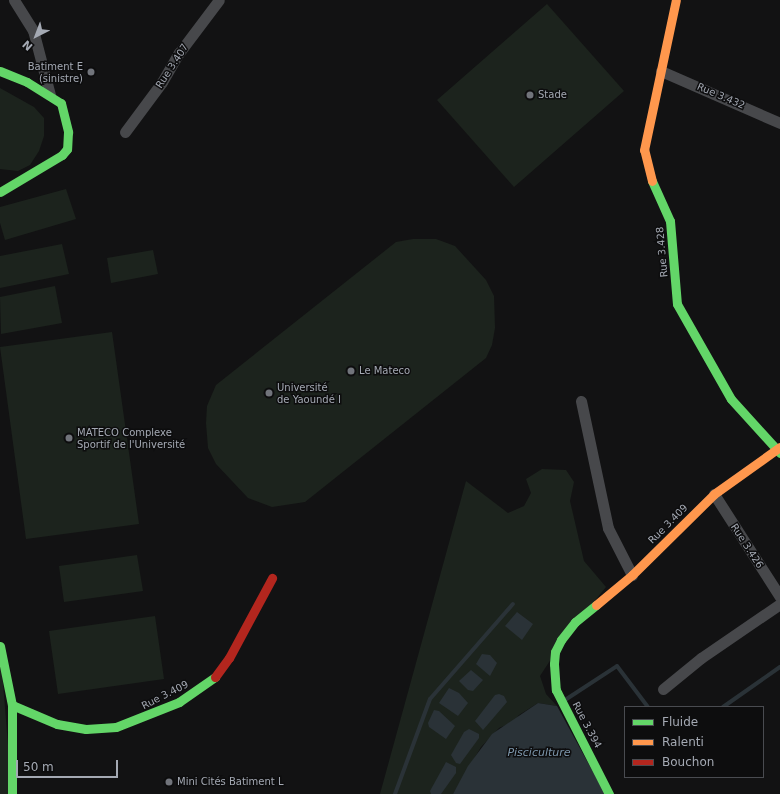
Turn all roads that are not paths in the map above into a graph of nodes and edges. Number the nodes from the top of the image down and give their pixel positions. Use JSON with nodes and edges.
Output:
{"nodes":[{"id":1,"x":14,"y":0,"type":"edge"},
{"id":2,"x":219,"y":0,"type":"edge"},
{"id":3,"x":676,"y":0,"type":"edge"},
{"id":4,"x":0,"y":71,"type":"edge"},
{"id":5,"x":661,"y":71,"type":"junction"},
{"id":6,"x":50,"y":95,"type":"junction"},
{"id":7,"x":780,"y":123,"type":"edge"},
{"id":8,"x":125,"y":132,"type":"dead end"},
{"id":9,"x":0,"y":192,"type":"edge"},
{"id":10,"x":580,"y":401,"type":"dead end"},
{"id":11,"x":779,"y":449,"type":"edge"},
{"id":12,"x":714,"y":494,"type":"junction"},
{"id":13,"x":632,"y":575,"type":"junction"},
{"id":14,"x":272,"y":578,"type":"dead end"},
{"id":15,"x":780,"y":597,"type":"edge"},
{"id":16,"x":780,"y":604,"type":"edge"},
{"id":17,"x":575,"y":622,"type":"joint"},
{"id":18,"x":0,"y":646,"type":"edge"},
{"id":19,"x":663,"y":689,"type":"dead end"},
{"id":20,"x":12,"y":705,"type":"junction"},
{"id":21,"x":12,"y":794,"type":"edge"},
{"id":22,"x":609,"y":794,"type":"edge"}],
"edges":[{"from":1,"to":6,"type":"street"},
{"from":2,"to":8,"type":"street","name":"Rue 3.407"},
{"from":3,"to":5,"type":"street","name":"Rue 3.428"},
{"from":4,"to":6,"type":"street"},
{"from":5,"to":7,"type":"street","name":"Rue 3.432"},
{"from":5,"to":11,"type":"street","name":"Rue 3.428"},
{"from":6,"to":9,"type":"street"},
{"from":10,"to":13,"type":"street"},
{"from":11,"to":12,"type":"street","name":"Rue 3.409"},
{"from":12,"to":13,"type":"street","name":"Rue 3.409"},
{"from":12,"to":15,"type":"street","name":"Rue 3.426"},
{"from":13,"to":17,"type":"street","name":"Rue 3.409"},
{"from":14,"to":20,"type":"street","name":"Rue 3.409"},
{"from":16,"to":19,"type":"street"},
{"from":17,"to":22,"type":"street","name":"Rue 3.394"},
{"from":18,"to":20,"type":"street"},
{"from":20,"to":21,"type":"street"}]}
